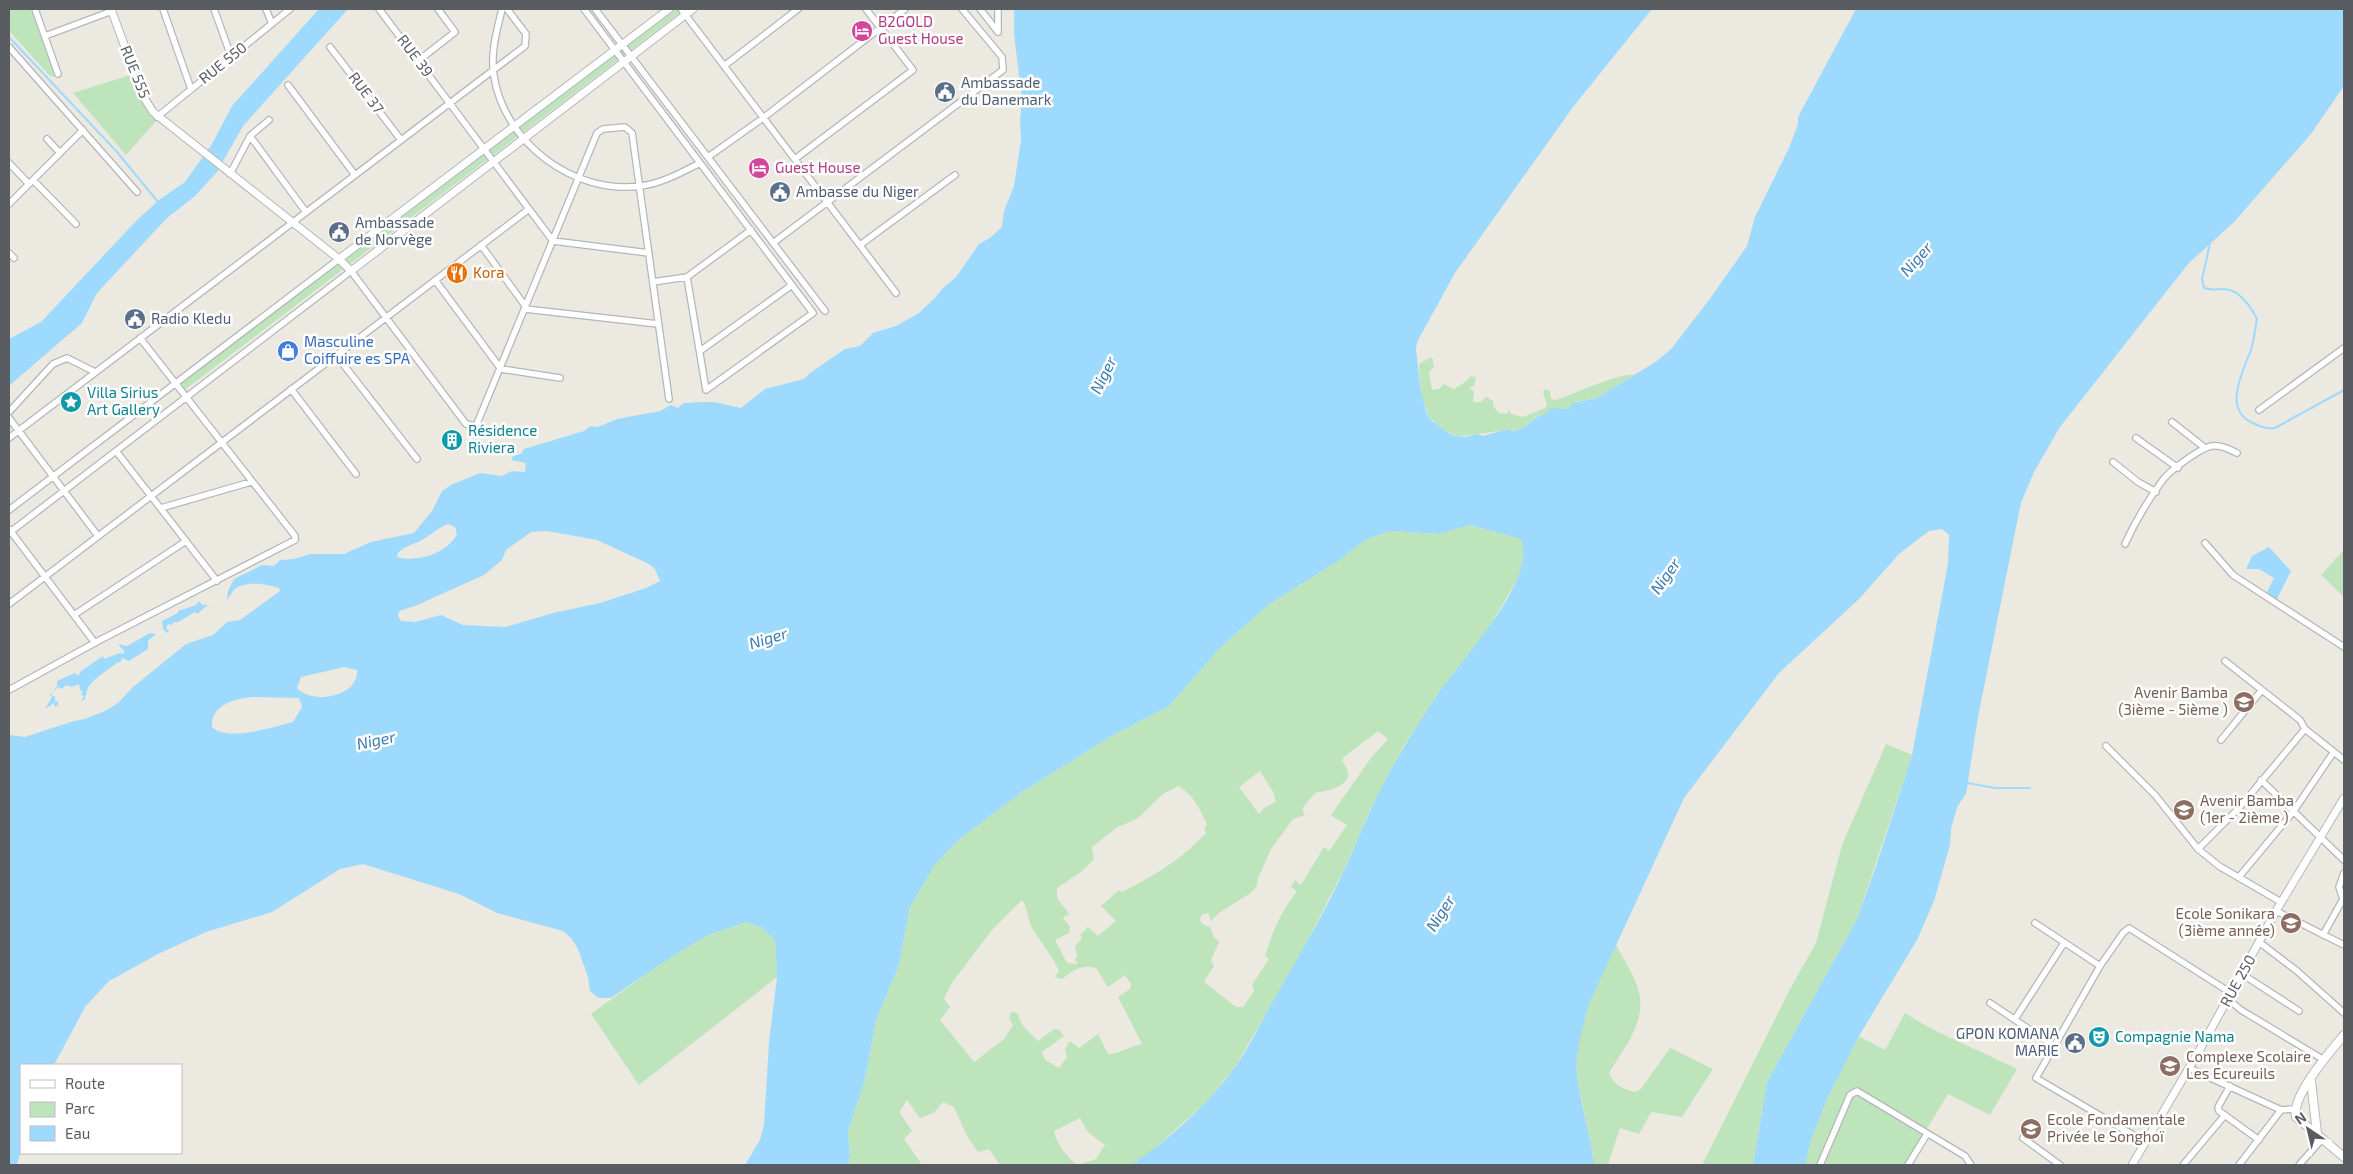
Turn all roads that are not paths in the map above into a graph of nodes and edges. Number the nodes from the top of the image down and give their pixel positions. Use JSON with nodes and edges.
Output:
{"nodes":[{"id":1,"x":35,"y":9,"type":"edge"},
{"id":2,"x":163,"y":9,"type":"edge"},
{"id":3,"x":214,"y":9,"type":"edge"},
{"id":4,"x":266,"y":9,"type":"edge"},
{"id":5,"x":290,"y":9,"type":"edge"},
{"id":6,"x":380,"y":9,"type":"edge"},
{"id":7,"x":438,"y":9,"type":"edge"},
{"id":8,"x":502,"y":9,"type":"edge"},
{"id":9,"x":507,"y":9,"type":"edge"},
{"id":10,"x":584,"y":9,"type":"edge"},
{"id":11,"x":595,"y":9,"type":"edge"},
{"id":12,"x":669,"y":9,"type":"edge"},
{"id":13,"x":693,"y":9,"type":"edge"},
{"id":14,"x":798,"y":9,"type":"edge"},
{"id":15,"x":866,"y":9,"type":"edge"},
{"id":16,"x":905,"y":9,"type":"edge"},
{"id":17,"x":962,"y":9,"type":"edge"},
{"id":18,"x":980,"y":9,"type":"edge"},
{"id":19,"x":998,"y":9,"type":"edge"},
{"id":20,"x":111,"y":10,"type":"edge"},
{"id":21,"x":683,"y":12,"type":"edge"},
{"id":22,"x":272,"y":24,"type":"junction"},
{"id":23,"x":880,"y":27,"type":"junction"},
{"id":24,"x":45,"y":36,"type":"junction"},
{"id":25,"x":622,"y":44,"type":"junction"},
{"id":26,"x":9,"y":47,"type":"edge"},
{"id":27,"x":330,"y":47,"type":"dead end"},
{"id":28,"x":615,"y":50,"type":"junction"},
{"id":29,"x":231,"y":56,"type":"junction"},
{"id":30,"x":631,"y":56,"type":"junction"},
{"id":31,"x":418,"y":61,"type":"junction"},
{"id":32,"x":624,"y":62,"type":"junction"},
{"id":33,"x":724,"y":66,"type":"junction"},
{"id":34,"x":494,"y":70,"type":"junction"},
{"id":35,"x":58,"y":74,"type":"dead end"},
{"id":36,"x":288,"y":85,"type":"dead end"},
{"id":37,"x":191,"y":89,"type":"junction"},
{"id":38,"x":450,"y":103,"type":"junction"},
{"id":39,"x":157,"y":117,"type":"junction"},
{"id":40,"x":764,"y":118,"type":"junction"},
{"id":41,"x":269,"y":120,"type":"dead end"},
{"id":42,"x":514,"y":126,"type":"junction"},
{"id":43,"x":83,"y":130,"type":"junction"},
{"id":44,"x":250,"y":136,"type":"junction"},
{"id":45,"x":46,"y":139,"type":"dead end"},
{"id":46,"x":523,"y":139,"type":"junction"},
{"id":47,"x":401,"y":140,"type":"junction"},
{"id":48,"x":484,"y":149,"type":"junction"},
{"id":49,"x":60,"y":153,"type":"junction"},
{"id":50,"x":708,"y":157,"type":"junction"},
{"id":51,"x":795,"y":159,"type":"junction"},
{"id":52,"x":493,"y":162,"type":"junction"},
{"id":53,"x":9,"y":163,"type":"edge"},
{"id":54,"x":700,"y":163,"type":"junction"},
{"id":55,"x":230,"y":174,"type":"junction"},
{"id":56,"x":954,"y":174,"type":"dead end"},
{"id":57,"x":355,"y":175,"type":"junction"},
{"id":58,"x":579,"y":177,"type":"junction"},
{"id":59,"x":31,"y":182,"type":"junction"},
{"id":60,"x":640,"y":186,"type":"junction"},
{"id":61,"x":137,"y":192,"type":"dead end"},
{"id":62,"x":828,"y":203,"type":"junction"},
{"id":63,"x":9,"y":204,"type":"edge"},
{"id":64,"x":529,"y":209,"type":"junction"},
{"id":65,"x":306,"y":212,"type":"junction"},
{"id":66,"x":292,"y":222,"type":"junction"},
{"id":67,"x":76,"y":224,"type":"dead end"},
{"id":68,"x":751,"y":230,"type":"junction"},
{"id":69,"x":553,"y":241,"type":"junction"},
{"id":70,"x":773,"y":243,"type":"junction"},
{"id":71,"x":481,"y":245,"type":"junction"},
{"id":72,"x":860,"y":245,"type":"junction"},
{"id":73,"x":9,"y":253,"type":"edge"},
{"id":74,"x":649,"y":253,"type":"junction"},
{"id":75,"x":14,"y":258,"type":"dead end"},
{"id":76,"x":339,"y":259,"type":"junction"},
{"id":77,"x":351,"y":271,"type":"junction"},
{"id":78,"x":687,"y":278,"type":"junction"},
{"id":79,"x":435,"y":280,"type":"junction"},
{"id":80,"x":653,"y":282,"type":"junction"},
{"id":81,"x":792,"y":285,"type":"junction"},
{"id":82,"x":896,"y":293,"type":"dead end"},
{"id":83,"x":525,"y":308,"type":"junction"},
{"id":84,"x":825,"y":311,"type":"dead end"},
{"id":85,"x":386,"y":317,"type":"junction"},
{"id":86,"x":658,"y":324,"type":"junction"},
{"id":87,"x":140,"y":338,"type":"junction"},
{"id":88,"x":2344,"y":348,"type":"edge"},
{"id":89,"x":700,"y":351,"type":"junction"},
{"id":90,"x":336,"y":355,"type":"junction"},
{"id":91,"x":501,"y":369,"type":"junction"},
{"id":92,"x":95,"y":372,"type":"junction"},
{"id":93,"x":560,"y":378,"type":"dead end"},
{"id":94,"x":175,"y":383,"type":"junction"},
{"id":95,"x":291,"y":389,"type":"junction"},
{"id":96,"x":186,"y":397,"type":"junction"},
{"id":97,"x":669,"y":399,"type":"dead end"},
{"id":98,"x":2259,"y":410,"type":"dead end"},
{"id":99,"x":9,"y":412,"type":"edge"},
{"id":100,"x":9,"y":418,"type":"edge"},
{"id":101,"x":2172,"y":422,"type":"dead end"},
{"id":102,"x":18,"y":430,"type":"junction"},
{"id":103,"x":9,"y":438,"type":"edge"},
{"id":104,"x":2136,"y":438,"type":"dead end"},
{"id":105,"x":220,"y":442,"type":"junction"},
{"id":106,"x":2205,"y":448,"type":"junction"},
{"id":107,"x":116,"y":451,"type":"junction"},
{"id":108,"x":2237,"y":453,"type":"dead end"},
{"id":109,"x":417,"y":459,"type":"dead end"},
{"id":110,"x":2112,"y":462,"type":"dead end"},
{"id":111,"x":2178,"y":468,"type":"junction"},
{"id":112,"x":356,"y":474,"type":"dead end"},
{"id":113,"x":53,"y":476,"type":"junction"},
{"id":114,"x":251,"y":482,"type":"junction"},
{"id":115,"x":64,"y":491,"type":"junction"},
{"id":116,"x":2156,"y":492,"type":"junction"},
{"id":117,"x":151,"y":496,"type":"junction"},
{"id":118,"x":161,"y":508,"type":"junction"},
{"id":119,"x":9,"y":510,"type":"edge"},
{"id":120,"x":9,"y":531,"type":"edge"},
{"id":121,"x":98,"y":536,"type":"junction"},
{"id":122,"x":186,"y":541,"type":"junction"},
{"id":123,"x":2205,"y":543,"type":"dead end"},
{"id":124,"x":2125,"y":544,"type":"dead end"},
{"id":125,"x":45,"y":576,"type":"junction"},
{"id":126,"x":217,"y":581,"type":"junction"},
{"id":127,"x":9,"y":604,"type":"edge"},
{"id":128,"x":74,"y":615,"type":"junction"},
{"id":129,"x":95,"y":643,"type":"junction"},
{"id":130,"x":2344,"y":648,"type":"edge"},
{"id":131,"x":2225,"y":660,"type":"dead end"},
{"id":132,"x":9,"y":690,"type":"edge"},
{"id":133,"x":2261,"y":691,"type":"junction"},
{"id":134,"x":2305,"y":728,"type":"junction"},
{"id":135,"x":2221,"y":740,"type":"dead end"},
{"id":136,"x":2106,"y":746,"type":"dead end"},
{"id":137,"x":2334,"y":753,"type":"junction"},
{"id":138,"x":2344,"y":760,"type":"edge"},
{"id":139,"x":2262,"y":780,"type":"junction"},
{"id":140,"x":2344,"y":798,"type":"edge"},
{"id":141,"x":2293,"y":812,"type":"junction"},
{"id":142,"x":2320,"y":838,"type":"junction"},
{"id":143,"x":2198,"y":850,"type":"junction"},
{"id":144,"x":2344,"y":860,"type":"edge"},
{"id":145,"x":2344,"y":873,"type":"edge"},
{"id":146,"x":2240,"y":877,"type":"junction"},
{"id":147,"x":2281,"y":902,"type":"junction"},
{"id":148,"x":2276,"y":911,"type":"junction"},
{"id":149,"x":2035,"y":923,"type":"dead end"},
{"id":150,"x":2323,"y":935,"type":"junction"},
{"id":151,"x":2064,"y":942,"type":"junction"},
{"id":152,"x":2259,"y":942,"type":"junction"},
{"id":153,"x":2344,"y":945,"type":"edge"},
{"id":154,"x":2100,"y":966,"type":"junction"},
{"id":155,"x":2242,"y":974,"type":"junction"},
{"id":156,"x":2229,"y":996,"type":"junction"},
{"id":157,"x":1990,"y":1003,"type":"dead end"},
{"id":158,"x":2298,"y":1011,"type":"dead end"},
{"id":159,"x":2344,"y":1013,"type":"edge"},
{"id":160,"x":2015,"y":1019,"type":"junction"},
{"id":161,"x":2344,"y":1035,"type":"edge"},
{"id":162,"x":2054,"y":1046,"type":"junction"},
{"id":163,"x":2324,"y":1060,"type":"junction"},
{"id":164,"x":2189,"y":1068,"type":"junction"},
{"id":165,"x":2312,"y":1076,"type":"junction"},
{"id":166,"x":2230,"y":1086,"type":"junction"},
{"id":167,"x":2294,"y":1109,"type":"junction"},
{"id":168,"x":2281,"y":1110,"type":"junction"},
{"id":169,"x":2225,"y":1116,"type":"junction"},
{"id":170,"x":1927,"y":1134,"type":"junction"},
{"id":171,"x":2320,"y":1136,"type":"junction"},
{"id":172,"x":2023,"y":1138,"type":"dead end"},
{"id":173,"x":2259,"y":1140,"type":"junction"},
{"id":174,"x":2145,"y":1142,"type":"junction"},
{"id":175,"x":2344,"y":1157,"type":"edge"},
{"id":176,"x":1970,"y":1163,"type":"edge"},
{"id":177,"x":1820,"y":1165,"type":"edge"},
{"id":178,"x":1908,"y":1165,"type":"edge"},
{"id":179,"x":1976,"y":1165,"type":"edge"},
{"id":180,"x":2060,"y":1165,"type":"edge"},
{"id":181,"x":2132,"y":1165,"type":"edge"},
{"id":182,"x":2183,"y":1165,"type":"edge"},
{"id":183,"x":2239,"y":1165,"type":"edge"},
{"id":184,"x":2299,"y":1165,"type":"edge"}],
"edges":[{"from":1,"to":24,"type":"street"},
{"from":2,"to":37,"type":"street"},
{"from":3,"to":29,"type":"street"},
{"from":4,"to":22,"type":"street"},
{"from":5,"to":22,"type":"street","name":"RUE 550"},
{"from":6,"to":31,"type":"street","name":"RUE 39"},
{"from":7,"to":31,"type":"street"},
{"from":8,"to":34,"type":"street"},
{"from":9,"to":34,"type":"street"},
{"from":10,"to":28,"type":"street"},
{"from":11,"to":25,"type":"street"},
{"from":12,"to":25,"type":"street"},
{"from":13,"to":21,"type":"street"},
{"from":14,"to":33,"type":"street"},
{"from":15,"to":23,"type":"street"},
{"from":16,"to":23,"type":"street"},
{"from":17,"to":62,"type":"street"},
{"from":18,"to":19,"type":"street"},
{"from":20,"to":24,"type":"street"},
{"from":20,"to":39,"type":"street","name":"RUE 555"},
{"from":21,"to":30,"type":"street"},
{"from":21,"to":33,"type":"street"},
{"from":22,"to":29,"type":"street","name":"RUE 550"},
{"from":23,"to":40,"type":"street"},
{"from":23,"to":51,"type":"street"},
{"from":24,"to":35,"type":"street"},
{"from":25,"to":28,"type":"street"},
{"from":25,"to":30,"type":"street"},
{"from":26,"to":43,"type":"street"},
{"from":27,"to":47,"type":"street","name":"RUE 37"},
{"from":28,"to":32,"type":"street"},
{"from":28,"to":42,"type":"street"},
{"from":29,"to":37,"type":"street","name":"RUE 550"},
{"from":30,"to":32,"type":"street"},
{"from":30,"to":50,"type":"street"},
{"from":31,"to":38,"type":"street","name":"RUE 39"},
{"from":32,"to":46,"type":"street"},
{"from":32,"to":54,"type":"street"},
{"from":33,"to":40,"type":"street"},
{"from":34,"to":38,"type":"street"},
{"from":34,"to":42,"type":"street"},
{"from":36,"to":57,"type":"street"},
{"from":37,"to":39,"type":"street","name":"RUE 550"},
{"from":38,"to":47,"type":"street"},
{"from":38,"to":48,"type":"street","name":"RUE 39"},
{"from":39,"to":55,"type":"street","name":"RUE 555"},
{"from":40,"to":50,"type":"street"},
{"from":40,"to":51,"type":"street"},
{"from":41,"to":44,"type":"street"},
{"from":42,"to":46,"type":"street"},
{"from":42,"to":48,"type":"street"},
{"from":43,"to":49,"type":"street"},
{"from":43,"to":61,"type":"street"},
{"from":44,"to":55,"type":"street"},
{"from":44,"to":65,"type":"street"},
{"from":45,"to":49,"type":"street"},
{"from":46,"to":52,"type":"street"},
{"from":46,"to":58,"type":"street"},
{"from":47,"to":57,"type":"street"},
{"from":48,"to":52,"type":"street","name":"RUE 39"},
{"from":48,"to":76,"type":"street"},
{"from":49,"to":59,"type":"street"},
{"from":50,"to":70,"type":"street"},
{"from":51,"to":62,"type":"street"},
{"from":52,"to":64,"type":"street","name":"RUE 39"},
{"from":52,"to":77,"type":"street"},
{"from":53,"to":59,"type":"street"},
{"from":54,"to":60,"type":"street"},
{"from":54,"to":68,"type":"street"},
{"from":55,"to":66,"type":"street","name":"RUE 555"},
{"from":56,"to":72,"type":"street"},
{"from":57,"to":65,"type":"street"},
{"from":58,"to":60,"type":"street"},
{"from":58,"to":60,"type":"street"},
{"from":58,"to":69,"type":"street"},
{"from":59,"to":63,"type":"street"},
{"from":59,"to":67,"type":"street"},
{"from":60,"to":74,"type":"street"},
{"from":62,"to":70,"type":"street"},
{"from":62,"to":72,"type":"street"},
{"from":64,"to":69,"type":"street","name":"RUE 39"},
{"from":64,"to":71,"type":"street"},
{"from":65,"to":66,"type":"street"},
{"from":66,"to":76,"type":"street","name":"RUE 555"},
{"from":66,"to":87,"type":"street"},
{"from":68,"to":78,"type":"street"},
{"from":68,"to":81,"type":"street"},
{"from":69,"to":74,"type":"street"},
{"from":69,"to":83,"type":"street"},
{"from":70,"to":84,"type":"street"},
{"from":71,"to":79,"type":"street"},
{"from":71,"to":83,"type":"street"},
{"from":72,"to":82,"type":"street"},
{"from":73,"to":75,"type":"street"},
{"from":74,"to":80,"type":"street"},
{"from":76,"to":77,"type":"street","name":"RUE 555"},
{"from":76,"to":94,"type":"street"},
{"from":77,"to":85,"type":"street"},
{"from":77,"to":96,"type":"street"},
{"from":78,"to":80,"type":"street"},
{"from":78,"to":89,"type":"street"},
{"from":79,"to":85,"type":"street"},
{"from":79,"to":91,"type":"street"},
{"from":80,"to":86,"type":"street"},
{"from":81,"to":89,"type":"street"},
{"from":81,"to":89,"type":"street"},
{"from":83,"to":86,"type":"street"},
{"from":83,"to":91,"type":"street"},
{"from":85,"to":90,"type":"street"},
{"from":85,"to":91,"type":"street"},
{"from":86,"to":97,"type":"street"},
{"from":87,"to":92,"type":"street"},
{"from":87,"to":94,"type":"street"},
{"from":88,"to":98,"type":"street"},
{"from":90,"to":95,"type":"street"},
{"from":90,"to":109,"type":"street"},
{"from":91,"to":93,"type":"street"},
{"from":92,"to":99,"type":"street"},
{"from":92,"to":102,"type":"street"},
{"from":94,"to":96,"type":"street"},
{"from":94,"to":113,"type":"street"},
{"from":95,"to":105,"type":"street"},
{"from":95,"to":112,"type":"street"},
{"from":96,"to":105,"type":"street"},
{"from":96,"to":107,"type":"street"},
{"from":100,"to":102,"type":"street"},
{"from":101,"to":106,"type":"street"},
{"from":102,"to":103,"type":"street"},
{"from":102,"to":113,"type":"street"},
{"from":104,"to":111,"type":"street"},
{"from":105,"to":114,"type":"street"},
{"from":105,"to":117,"type":"street"},
{"from":106,"to":108,"type":"street"},
{"from":106,"to":111,"type":"street"},
{"from":107,"to":115,"type":"street"},
{"from":107,"to":117,"type":"street"},
{"from":110,"to":116,"type":"street"},
{"from":111,"to":116,"type":"street"},
{"from":113,"to":115,"type":"street"},
{"from":113,"to":119,"type":"street"},
{"from":114,"to":118,"type":"street"},
{"from":114,"to":126,"type":"street"},
{"from":115,"to":120,"type":"street"},
{"from":115,"to":121,"type":"street"},
{"from":116,"to":124,"type":"street"},
{"from":117,"to":118,"type":"street"},
{"from":117,"to":121,"type":"street"},
{"from":118,"to":122,"type":"street"},
{"from":120,"to":125,"type":"street"},
{"from":121,"to":125,"type":"street"},
{"from":122,"to":126,"type":"street"},
{"from":122,"to":128,"type":"street"},
{"from":123,"to":130,"type":"street"},
{"from":125,"to":127,"type":"street"},
{"from":125,"to":128,"type":"street"},
{"from":126,"to":129,"type":"street"},
{"from":128,"to":129,"type":"street"},
{"from":129,"to":132,"type":"street"},
{"from":131,"to":133,"type":"street"},
{"from":133,"to":134,"type":"street"},
{"from":133,"to":135,"type":"street"},
{"from":134,"to":137,"type":"street"},
{"from":134,"to":139,"type":"street"},
{"from":136,"to":143,"type":"street"},
{"from":137,"to":138,"type":"street"},
{"from":137,"to":141,"type":"street"},
{"from":139,"to":141,"type":"street"},
{"from":139,"to":143,"type":"street"},
{"from":140,"to":142,"type":"street","name":"RUE 250"},
{"from":141,"to":142,"type":"street"},
{"from":141,"to":146,"type":"street"},
{"from":142,"to":144,"type":"street"},
{"from":142,"to":147,"type":"street","name":"RUE 250"},
{"from":143,"to":146,"type":"street"},
{"from":145,"to":150,"type":"street"},
{"from":146,"to":147,"type":"street"},
{"from":147,"to":148,"type":"street","name":"RUE 250"},
{"from":148,"to":150,"type":"street"},
{"from":148,"to":152,"type":"street","name":"RUE 250"},
{"from":149,"to":151,"type":"street"},
{"from":150,"to":153,"type":"street"},
{"from":151,"to":154,"type":"street"},
{"from":151,"to":160,"type":"street"},
{"from":152,"to":155,"type":"street","name":"RUE 250"},
{"from":152,"to":159,"type":"street"},
{"from":154,"to":156,"type":"street"},
{"from":154,"to":162,"type":"street"},
{"from":155,"to":156,"type":"street","name":"RUE 250"},
{"from":155,"to":158,"type":"street"},
{"from":156,"to":163,"type":"street"},
{"from":156,"to":164,"type":"street","name":"RUE 250"},
{"from":157,"to":160,"type":"street"},
{"from":160,"to":162,"type":"street"},
{"from":161,"to":163,"type":"main road"},
{"from":162,"to":174,"type":"street"},
{"from":163,"to":165,"type":"main road"},
{"from":164,"to":166,"type":"street"},
{"from":164,"to":174,"type":"street","name":"RUE 250"},
{"from":165,"to":167,"type":"main road"},
{"from":165,"to":171,"type":"main road"},
{"from":166,"to":168,"type":"street"},
{"from":166,"to":169,"type":"street"},
{"from":167,"to":168,"type":"street"},
{"from":167,"to":171,"type":"main road"},
{"from":168,"to":173,"type":"street"},
{"from":169,"to":173,"type":"street"},
{"from":169,"to":182,"type":"street"},
{"from":170,"to":176,"type":"street"},
{"from":170,"to":177,"type":"street"},
{"from":170,"to":178,"type":"street"},
{"from":171,"to":175,"type":"main road"},
{"from":171,"to":184,"type":"street"},
{"from":172,"to":180,"type":"street"},
{"from":173,"to":183,"type":"street"},
{"from":174,"to":181,"type":"street","name":"RUE 250"},
{"from":176,"to":179,"type":"street"}]}
